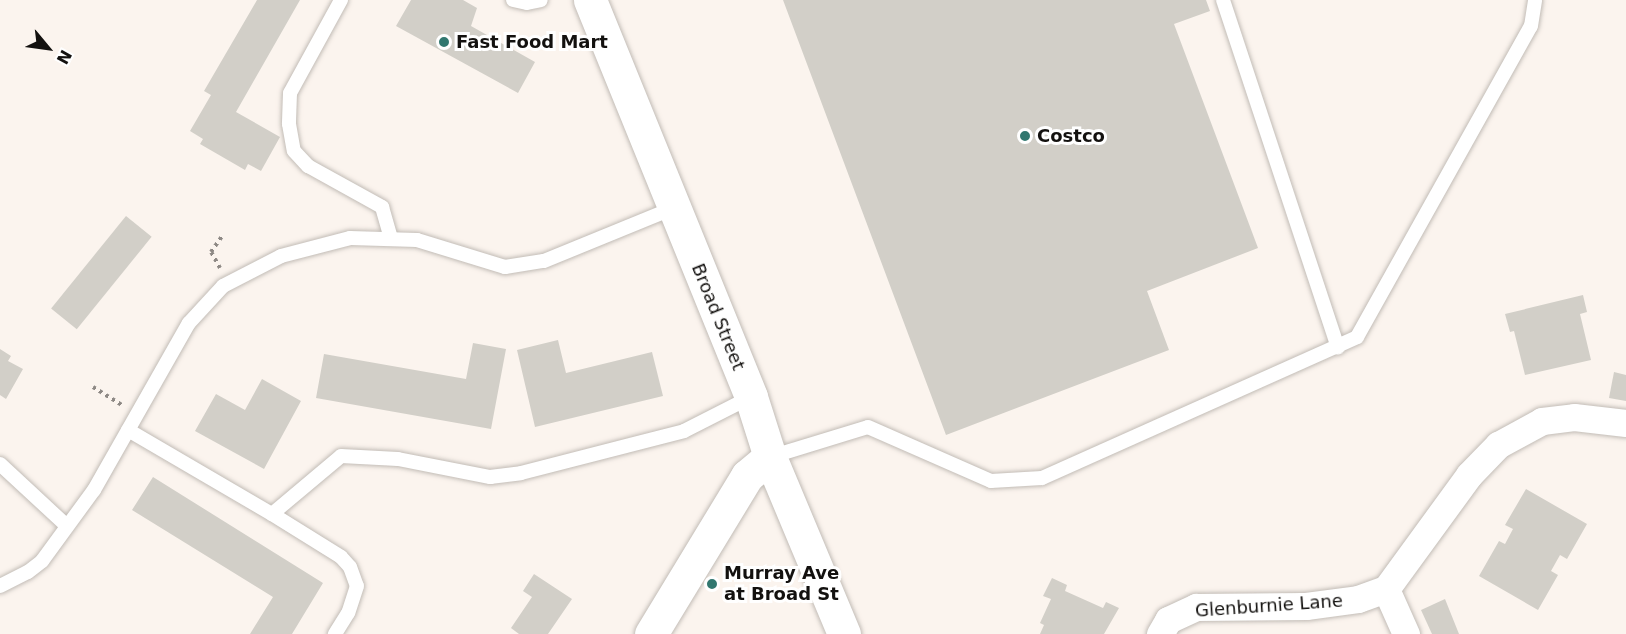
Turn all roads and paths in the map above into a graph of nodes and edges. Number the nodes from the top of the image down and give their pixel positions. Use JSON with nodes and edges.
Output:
{"nodes":[{"id":1,"x":341,"y":0,"type":"edge"},
{"id":2,"x":513,"y":0,"type":"edge"},
{"id":3,"x":539,"y":0,"type":"edge"},
{"id":4,"x":590,"y":0,"type":"edge"},
{"id":5,"x":1223,"y":0,"type":"edge"},
{"id":6,"x":1535,"y":0,"type":"edge"},
{"id":7,"x":674,"y":208,"type":"junction"},
{"id":8,"x":222,"y":236,"type":"dead end"},
{"id":9,"x":391,"y":239,"type":"junction"},
{"id":10,"x":222,"y":272,"type":"dead end"},
{"id":11,"x":1338,"y":347,"type":"junction"},
{"id":12,"x":93,"y":387,"type":"dead end"},
{"id":13,"x":751,"y":397,"type":"junction"},
{"id":14,"x":125,"y":407,"type":"dead end"},
{"id":15,"x":1626,"y":423,"type":"edge"},
{"id":16,"x":128,"y":430,"type":"junction"},
{"id":17,"x":770,"y":457,"type":"junction"},
{"id":18,"x":0,"y":464,"type":"edge"},
{"id":19,"x":272,"y":514,"type":"junction"},
{"id":20,"x":67,"y":526,"type":"junction"},
{"id":21,"x":0,"y":586,"type":"edge"},
{"id":22,"x":1386,"y":589,"type":"junction"},
{"id":23,"x":335,"y":634,"type":"edge"},
{"id":24,"x":651,"y":634,"type":"edge"},
{"id":25,"x":844,"y":634,"type":"edge"},
{"id":26,"x":1160,"y":634,"type":"edge"},
{"id":27,"x":1406,"y":634,"type":"edge"}],
"edges":[{"from":1,"to":9,"type":"lane"},
{"from":2,"to":3,"type":"lane"},
{"from":4,"to":7,"type":"main road","name":"Broad Street"},
{"from":5,"to":11,"type":"lane"},
{"from":6,"to":11,"type":"lane"},
{"from":7,"to":9,"type":"lane"},
{"from":7,"to":13,"type":"main road","name":"Broad Street"},
{"from":8,"to":10,"type":"path"},
{"from":9,"to":16,"type":"lane"},
{"from":11,"to":17,"type":"lane"},
{"from":12,"to":14,"type":"path"},
{"from":13,"to":17,"type":"main road","name":"Broad Street"},
{"from":13,"to":19,"type":"lane"},
{"from":15,"to":22,"type":"street"},
{"from":16,"to":19,"type":"lane"},
{"from":16,"to":20,"type":"lane"},
{"from":17,"to":24,"type":"main road"},
{"from":17,"to":25,"type":"main road","name":"Broad Street"},
{"from":18,"to":20,"type":"lane"},
{"from":19,"to":23,"type":"lane"},
{"from":20,"to":21,"type":"lane"},
{"from":22,"to":26,"type":"street","name":"Glenburnie Lane"},
{"from":22,"to":27,"type":"street"}]}
